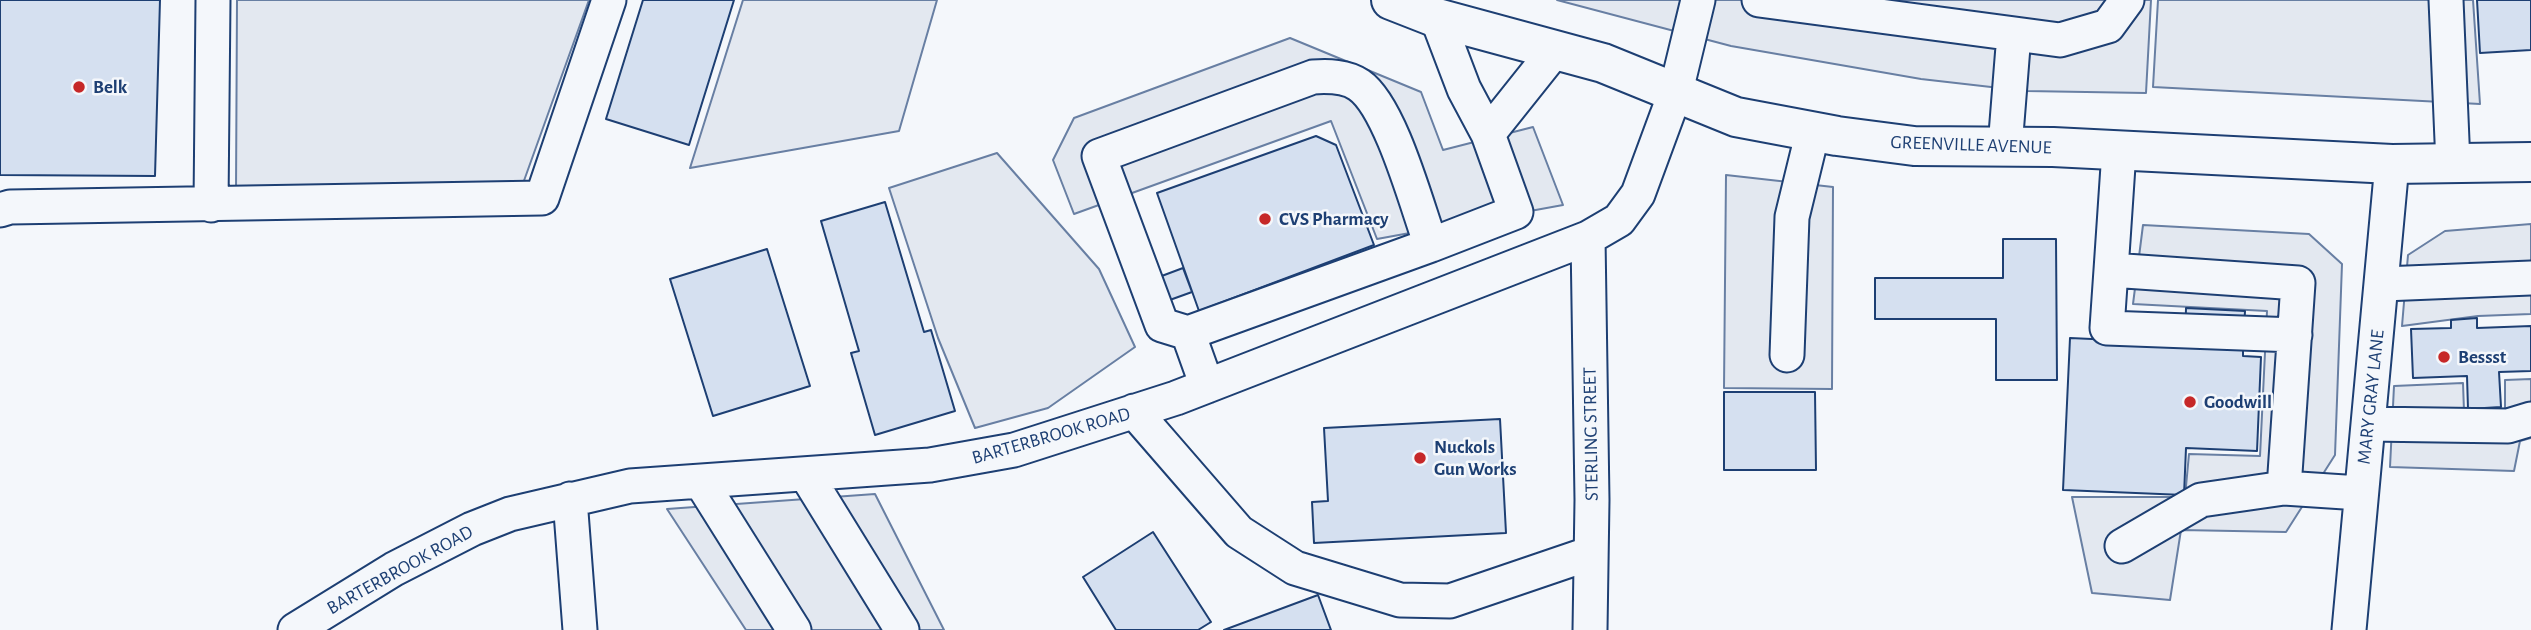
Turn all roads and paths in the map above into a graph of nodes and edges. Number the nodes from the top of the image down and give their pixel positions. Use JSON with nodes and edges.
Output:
{"nodes":[{"id":1,"x":213,"y":0,"type":"edge"},
{"id":2,"x":609,"y":0,"type":"edge"},
{"id":3,"x":1391,"y":0,"type":"edge"},
{"id":4,"x":1698,"y":0,"type":"edge"},
{"id":5,"x":1759,"y":0,"type":"edge"},
{"id":6,"x":2127,"y":0,"type":"edge"},
{"id":7,"x":2446,"y":0,"type":"edge"},
{"id":8,"x":1437,"y":18,"type":"junction"},
{"id":9,"x":2014,"y":34,"type":"junction"},
{"id":10,"x":1555,"y":50,"type":"junction"},
{"id":11,"x":1676,"y":91,"type":"junction"},
{"id":12,"x":1813,"y":131,"type":"junction"},
{"id":13,"x":1488,"y":134,"type":"junction"},
{"id":14,"x":2005,"y":146,"type":"junction"},
{"id":15,"x":2119,"y":151,"type":"junction"},
{"id":16,"x":2531,"y":162,"type":"edge"},
{"id":17,"x":2392,"y":164,"type":"junction"},
{"id":18,"x":2453,"y":164,"type":"junction"},
{"id":19,"x":211,"y":205,"type":"junction"},
{"id":20,"x":0,"y":210,"type":"edge"},
{"id":21,"x":1588,"y":238,"type":"junction"},
{"id":22,"x":1431,"y":245,"type":"junction"},
{"id":23,"x":2111,"y":271,"type":"junction"},
{"id":24,"x":2531,"y":278,"type":"edge"},
{"id":25,"x":2383,"y":284,"type":"junction"},
{"id":26,"x":1188,"y":333,"type":"junction"},
{"id":27,"x":2295,"y":335,"type":"junction"},
{"id":28,"x":1787,"y":355,"type":"dead end"},
{"id":29,"x":1207,"y":386,"type":"junction"},
{"id":30,"x":1134,"y":411,"type":"junction"},
{"id":31,"x":2531,"y":419,"type":"edge"},
{"id":32,"x":2368,"y":424,"type":"junction"},
{"id":33,"x":807,"y":476,"type":"junction"},
{"id":34,"x":701,"y":482,"type":"junction"},
{"id":35,"x":2284,"y":488,"type":"junction"},
{"id":36,"x":2360,"y":493,"type":"junction"},
{"id":37,"x":570,"y":499,"type":"junction"},
{"id":38,"x":2122,"y":546,"type":"dead end"},
{"id":39,"x":1591,"y":553,"type":"junction"},
{"id":40,"x":295,"y":630,"type":"edge"},
{"id":41,"x":580,"y":630,"type":"edge"},
{"id":42,"x":794,"y":630,"type":"edge"},
{"id":43,"x":902,"y":630,"type":"edge"},
{"id":44,"x":1590,"y":630,"type":"edge"},
{"id":45,"x":2348,"y":630,"type":"edge"}],
"edges":[{"from":1,"to":19,"type":"street"},
{"from":2,"to":19,"type":"street"},
{"from":3,"to":8,"type":"main road","name":"GREENVILLE AVENUE"},
{"from":4,"to":11,"type":"street","name":"BARTERBROOK ROAD"},
{"from":5,"to":9,"type":"street"},
{"from":6,"to":9,"type":"street"},
{"from":7,"to":18,"type":"street"},
{"from":8,"to":10,"type":"main road","name":"GREENVILLE AVENUE"},
{"from":8,"to":13,"type":"street"},
{"from":9,"to":14,"type":"street"},
{"from":10,"to":11,"type":"main road","name":"GREENVILLE AVENUE"},
{"from":10,"to":13,"type":"street"},
{"from":11,"to":12,"type":"main road","name":"GREENVILLE AVENUE"},
{"from":11,"to":21,"type":"street","name":"BARTERBROOK ROAD"},
{"from":12,"to":14,"type":"main road","name":"GREENVILLE AVENUE"},
{"from":12,"to":28,"type":"street"},
{"from":13,"to":22,"type":"street"},
{"from":14,"to":15,"type":"main road","name":"GREENVILLE AVENUE"},
{"from":15,"to":17,"type":"main road","name":"GREENVILLE AVENUE"},
{"from":15,"to":23,"type":"street"},
{"from":16,"to":18,"type":"main road","name":"GREENVILLE AVENUE"},
{"from":17,"to":18,"type":"main road","name":"GREENVILLE AVENUE"},
{"from":17,"to":25,"type":"street","name":"MARY GRAY LANE"},
{"from":19,"to":20,"type":"street"},
{"from":21,"to":29,"type":"street","name":"BARTERBROOK ROAD"},
{"from":21,"to":39,"type":"street","name":"STERLING STREET"},
{"from":22,"to":26,"type":"street"},
{"from":22,"to":26,"type":"street"},
{"from":23,"to":27,"type":"street"},
{"from":23,"to":27,"type":"street"},
{"from":24,"to":25,"type":"street"},
{"from":25,"to":32,"type":"street","name":"MARY GRAY LANE"},
{"from":26,"to":29,"type":"street"},
{"from":27,"to":35,"type":"street"},
{"from":29,"to":30,"type":"street","name":"BARTERBROOK ROAD"},
{"from":30,"to":33,"type":"street","name":"BARTERBROOK ROAD"},
{"from":30,"to":39,"type":"street"},
{"from":31,"to":32,"type":"street"},
{"from":32,"to":36,"type":"street","name":"MARY GRAY LANE"},
{"from":33,"to":34,"type":"street","name":"BARTERBROOK ROAD"},
{"from":33,"to":43,"type":"street"},
{"from":34,"to":37,"type":"street","name":"BARTERBROOK ROAD"},
{"from":34,"to":42,"type":"street"},
{"from":35,"to":36,"type":"street"},
{"from":35,"to":38,"type":"street"},
{"from":36,"to":45,"type":"street","name":"MARY GRAY LANE"},
{"from":37,"to":40,"type":"street","name":"BARTERBROOK ROAD"},
{"from":37,"to":41,"type":"street"},
{"from":39,"to":44,"type":"street","name":"STERLING STREET"}]}
